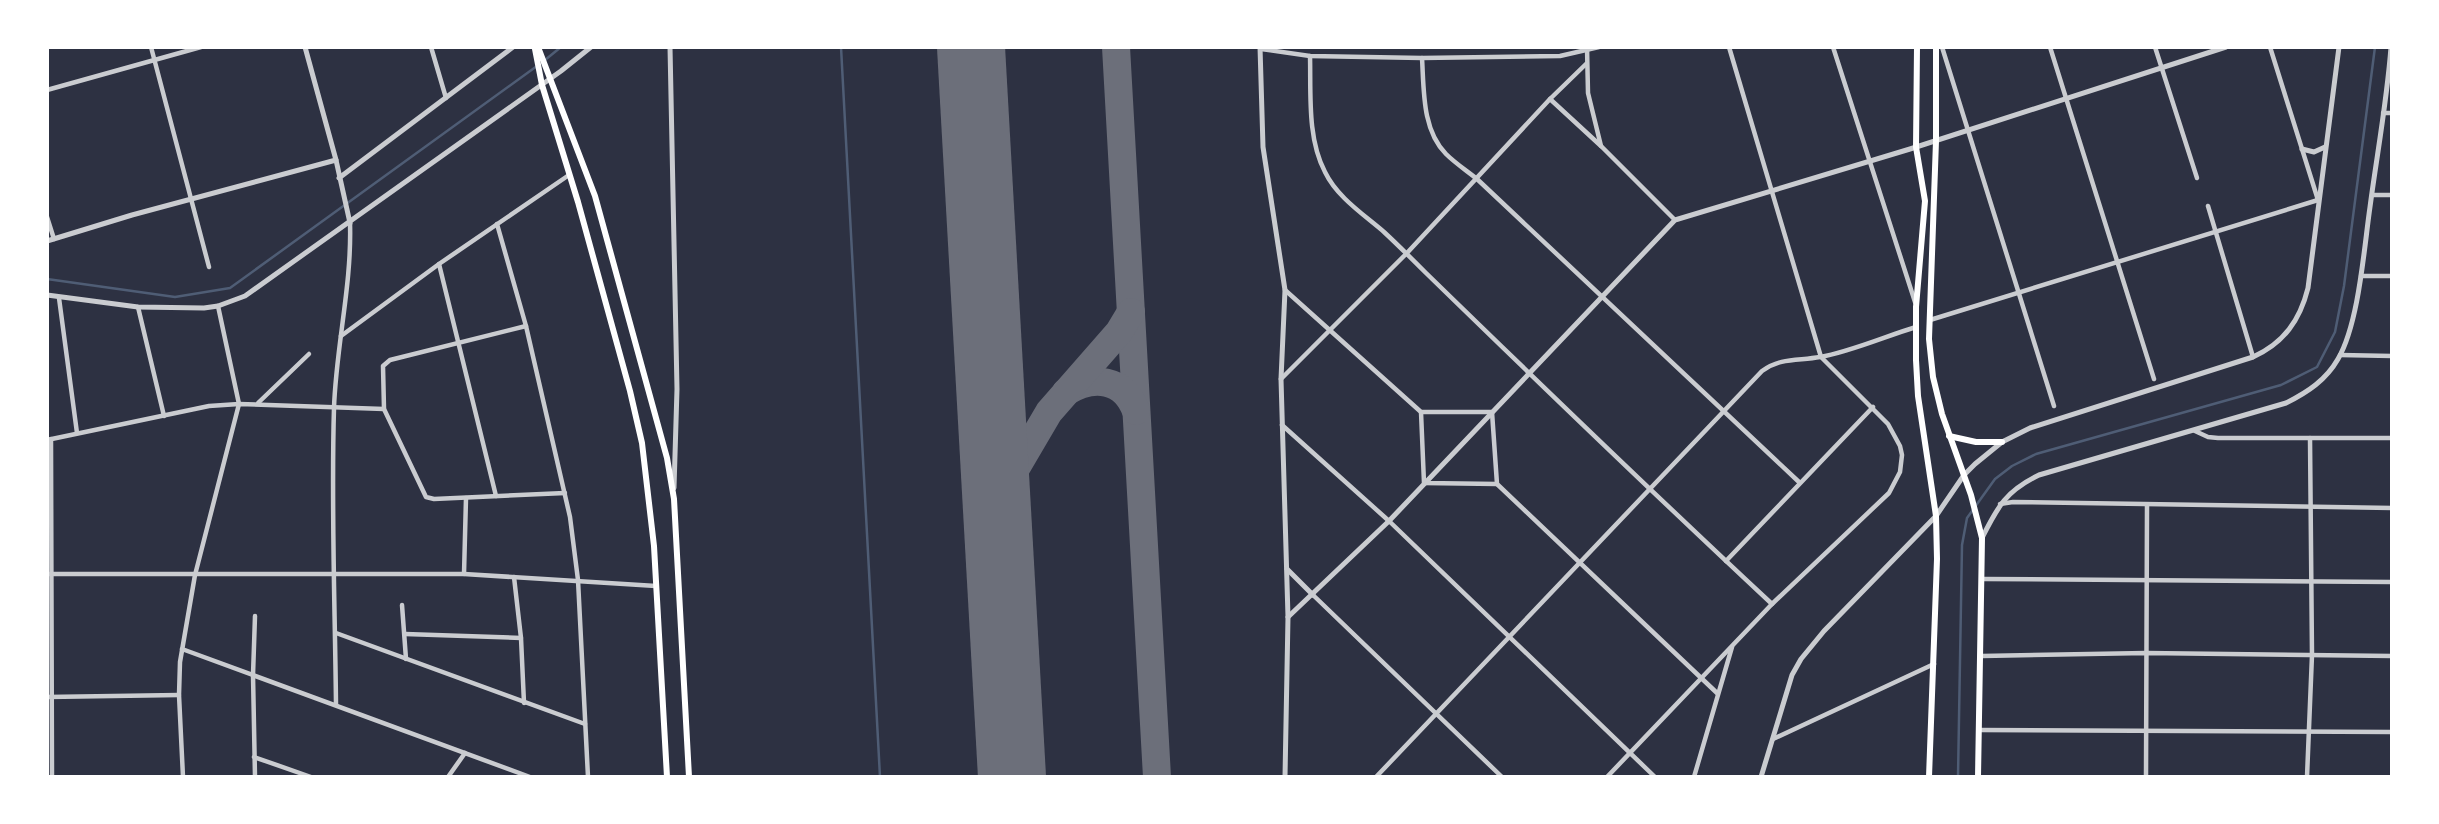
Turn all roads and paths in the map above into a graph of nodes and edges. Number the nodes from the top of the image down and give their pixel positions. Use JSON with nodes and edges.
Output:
{"nodes":[{"id":1,"x":151,"y":47,"type":"edge"},
{"id":2,"x":201,"y":47,"type":"edge"},
{"id":3,"x":305,"y":47,"type":"edge"},
{"id":4,"x":431,"y":47,"type":"edge"},
{"id":5,"x":513,"y":47,"type":"edge"},
{"id":6,"x":591,"y":47,"type":"edge"},
{"id":7,"x":670,"y":47,"type":"edge"},
{"id":8,"x":1289,"y":47,"type":"edge"},
{"id":9,"x":1599,"y":47,"type":"edge"},
{"id":10,"x":1729,"y":47,"type":"edge"},
{"id":11,"x":1833,"y":47,"type":"edge"},
{"id":12,"x":1917,"y":47,"type":"edge"},
{"id":13,"x":1936,"y":47,"type":"edge"},
{"id":14,"x":1942,"y":47,"type":"edge"},
{"id":15,"x":2050,"y":47,"type":"edge"},
{"id":16,"x":2155,"y":47,"type":"edge"},
{"id":17,"x":2225,"y":47,"type":"edge"},
{"id":18,"x":2270,"y":47,"type":"edge"},
{"id":19,"x":2339,"y":47,"type":"edge"},
{"id":20,"x":2391,"y":47,"type":"edge"},
{"id":21,"x":1261,"y":48,"type":"edge"},
{"id":22,"x":1587,"y":49,"type":"edge"},
{"id":23,"x":538,"y":52,"type":"edge"},
{"id":24,"x":1294,"y":52,"type":"junction"},
{"id":25,"x":1310,"y":56,"type":"junction"},
{"id":26,"x":1422,"y":58,"type":"junction"},
{"id":27,"x":154,"y":60,"type":"junction"},
{"id":28,"x":1586,"y":64,"type":"junction"},
{"id":29,"x":2162,"y":69,"type":"junction"},
{"id":30,"x":543,"y":70,"type":"junction"},
{"id":31,"x":550,"y":78,"type":"junction"},
{"id":32,"x":542,"y":85,"type":"junction"},
{"id":33,"x":47,"y":90,"type":"edge"},
{"id":34,"x":446,"y":99,"type":"junction"},
{"id":35,"x":1550,"y":99,"type":"junction"},
{"id":36,"x":2066,"y":99,"type":"junction"},
{"id":37,"x":2383,"y":113,"type":"junction"},
{"id":38,"x":2392,"y":113,"type":"edge"},
{"id":39,"x":1968,"y":131,"type":"junction"},
{"id":40,"x":1936,"y":141,"type":"junction"},
{"id":41,"x":1601,"y":146,"type":"junction"},
{"id":42,"x":1916,"y":147,"type":"junction"},
{"id":43,"x":2325,"y":147,"type":"junction"},
{"id":44,"x":2302,"y":149,"type":"junction"},
{"id":45,"x":336,"y":160,"type":"junction"},
{"id":46,"x":1870,"y":161,"type":"junction"},
{"id":47,"x":569,"y":175,"type":"junction"},
{"id":48,"x":339,"y":178,"type":"junction"},
{"id":49,"x":2197,"y":178,"type":"dead end"},
{"id":50,"x":1477,"y":179,"type":"junction"},
{"id":51,"x":1772,"y":191,"type":"junction"},
{"id":52,"x":2371,"y":195,"type":"junction"},
{"id":53,"x":2392,"y":195,"type":"edge"},
{"id":54,"x":191,"y":199,"type":"junction"},
{"id":55,"x":2318,"y":200,"type":"junction"},
{"id":56,"x":2208,"y":206,"type":"dead end"},
{"id":57,"x":47,"y":217,"type":"edge"},
{"id":58,"x":1675,"y":220,"type":"junction"},
{"id":59,"x":350,"y":223,"type":"junction"},
{"id":60,"x":498,"y":224,"type":"junction"},
{"id":61,"x":2216,"y":232,"type":"junction"},
{"id":62,"x":51,"y":240,"type":"edge"},
{"id":63,"x":1407,"y":253,"type":"junction"},
{"id":64,"x":2118,"y":261,"type":"junction"},
{"id":65,"x":439,"y":264,"type":"junction"},
{"id":66,"x":209,"y":267,"type":"dead end"},
{"id":67,"x":2361,"y":276,"type":"junction"},
{"id":68,"x":2392,"y":276,"type":"edge"},
{"id":69,"x":1285,"y":290,"type":"junction"},
{"id":70,"x":2019,"y":292,"type":"junction"},
{"id":71,"x":47,"y":295,"type":"edge"},
{"id":72,"x":1601,"y":297,"type":"junction"},
{"id":73,"x":59,"y":298,"type":"junction"},
{"id":74,"x":218,"y":306,"type":"junction"},
{"id":75,"x":138,"y":307,"type":"junction"},
{"id":76,"x":1916,"y":307,"type":"junction"},
{"id":77,"x":1929,"y":320,"type":"junction"},
{"id":78,"x":526,"y":326,"type":"junction"},
{"id":79,"x":1917,"y":326,"type":"junction"},
{"id":80,"x":1332,"y":331,"type":"junction"},
{"id":81,"x":340,"y":337,"type":"junction"},
{"id":82,"x":457,"y":342,"type":"junction"},
{"id":83,"x":309,"y":354,"type":"dead end"},
{"id":84,"x":2340,"y":355,"type":"junction"},
{"id":85,"x":2392,"y":356,"type":"edge"},
{"id":86,"x":1821,"y":357,"type":"junction"},
{"id":87,"x":2253,"y":357,"type":"junction"},
{"id":88,"x":1529,"y":373,"type":"junction"},
{"id":89,"x":1281,"y":379,"type":"junction"},
{"id":90,"x":2154,"y":379,"type":"dead end"},
{"id":91,"x":239,"y":404,"type":"junction"},
{"id":92,"x":257,"y":404,"type":"junction"},
{"id":93,"x":2054,"y":406,"type":"dead end"},
{"id":94,"x":334,"y":408,"type":"junction"},
{"id":95,"x":1873,"y":408,"type":"junction"},
{"id":96,"x":384,"y":409,"type":"junction"},
{"id":97,"x":1723,"y":411,"type":"junction"},
{"id":98,"x":1421,"y":412,"type":"junction"},
{"id":99,"x":1492,"y":412,"type":"junction"},
{"id":100,"x":164,"y":416,"type":"junction"},
{"id":101,"x":1281,"y":424,"type":"junction"},
{"id":102,"x":2195,"y":430,"type":"junction"},
{"id":103,"x":77,"y":433,"type":"junction"},
{"id":104,"x":1949,"y":436,"type":"junction"},
{"id":105,"x":2310,"y":438,"type":"junction"},
{"id":106,"x":2392,"y":438,"type":"edge"},
{"id":107,"x":49,"y":439,"type":"edge"},
{"id":108,"x":2002,"y":442,"type":"junction"},
{"id":109,"x":1964,"y":475,"type":"junction"},
{"id":110,"x":1799,"y":482,"type":"junction"},
{"id":111,"x":1424,"y":483,"type":"junction"},
{"id":112,"x":1497,"y":484,"type":"junction"},
{"id":113,"x":1651,"y":489,"type":"junction"},
{"id":114,"x":565,"y":493,"type":"junction"},
{"id":115,"x":496,"y":496,"type":"junction"},
{"id":116,"x":466,"y":498,"type":"junction"},
{"id":117,"x":674,"y":499,"type":"junction"},
{"id":118,"x":1999,"y":504,"type":"junction"},
{"id":119,"x":2147,"y":506,"type":"junction"},
{"id":120,"x":2312,"y":508,"type":"junction"},
{"id":121,"x":2392,"y":508,"type":"edge"},
{"id":122,"x":1936,"y":516,"type":"junction"},
{"id":123,"x":1389,"y":521,"type":"junction"},
{"id":124,"x":1982,"y":538,"type":"junction"},
{"id":125,"x":1726,"y":561,"type":"junction"},
{"id":126,"x":1580,"y":563,"type":"junction"},
{"id":127,"x":1287,"y":569,"type":"junction"},
{"id":128,"x":50,"y":574,"type":"edge"},
{"id":129,"x":332,"y":574,"type":"junction"},
{"id":130,"x":464,"y":574,"type":"junction"},
{"id":131,"x":195,"y":575,"type":"junction"},
{"id":132,"x":514,"y":577,"type":"junction"},
{"id":133,"x":1983,"y":579,"type":"junction"},
{"id":134,"x":578,"y":580,"type":"junction"},
{"id":135,"x":2146,"y":580,"type":"junction"},
{"id":136,"x":2311,"y":581,"type":"junction"},
{"id":137,"x":2392,"y":582,"type":"edge"},
{"id":138,"x":656,"y":586,"type":"junction"},
{"id":139,"x":1313,"y":595,"type":"junction"},
{"id":140,"x":1772,"y":604,"type":"junction"},
{"id":141,"x":402,"y":605,"type":"dead end"},
{"id":142,"x":255,"y":616,"type":"dead end"},
{"id":143,"x":1288,"y":617,"type":"junction"},
{"id":144,"x":336,"y":634,"type":"junction"},
{"id":145,"x":404,"y":634,"type":"junction"},
{"id":146,"x":521,"y":638,"type":"junction"},
{"id":147,"x":1510,"y":638,"type":"junction"},
{"id":148,"x":1734,"y":643,"type":"junction"},
{"id":149,"x":182,"y":649,"type":"junction"},
{"id":150,"x":2146,"y":653,"type":"junction"},
{"id":151,"x":2312,"y":655,"type":"junction"},
{"id":152,"x":1982,"y":656,"type":"junction"},
{"id":153,"x":2392,"y":656,"type":"edge"},
{"id":154,"x":406,"y":659,"type":"junction"},
{"id":155,"x":1935,"y":664,"type":"junction"},
{"id":156,"x":253,"y":675,"type":"junction"},
{"id":157,"x":1701,"y":679,"type":"junction"},
{"id":158,"x":1717,"y":693,"type":"junction"},
{"id":159,"x":179,"y":695,"type":"junction"},
{"id":160,"x":50,"y":697,"type":"edge"},
{"id":161,"x":524,"y":703,"type":"junction"},
{"id":162,"x":336,"y":705,"type":"junction"},
{"id":163,"x":1437,"y":714,"type":"junction"},
{"id":164,"x":585,"y":724,"type":"junction"},
{"id":165,"x":1979,"y":730,"type":"junction"},
{"id":166,"x":2146,"y":731,"type":"junction"},
{"id":167,"x":2308,"y":731,"type":"junction"},
{"id":168,"x":2392,"y":732,"type":"edge"},
{"id":169,"x":1773,"y":739,"type":"junction"},
{"id":170,"x":1630,"y":752,"type":"junction"},
{"id":171,"x":465,"y":753,"type":"junction"},
{"id":172,"x":254,"y":757,"type":"junction"},
{"id":173,"x":52,"y":777,"type":"edge"},
{"id":174,"x":183,"y":777,"type":"edge"},
{"id":175,"x":255,"y":777,"type":"edge"},
{"id":176,"x":310,"y":777,"type":"edge"},
{"id":177,"x":448,"y":777,"type":"edge"},
{"id":178,"x":530,"y":777,"type":"edge"},
{"id":179,"x":588,"y":777,"type":"edge"},
{"id":180,"x":667,"y":777,"type":"edge"},
{"id":181,"x":690,"y":777,"type":"edge"},
{"id":182,"x":1285,"y":777,"type":"edge"},
{"id":183,"x":1376,"y":777,"type":"edge"},
{"id":184,"x":1502,"y":777,"type":"edge"},
{"id":185,"x":1607,"y":777,"type":"edge"},
{"id":186,"x":1655,"y":777,"type":"edge"},
{"id":187,"x":1694,"y":777,"type":"edge"},
{"id":188,"x":1761,"y":777,"type":"edge"},
{"id":189,"x":1929,"y":777,"type":"edge"},
{"id":190,"x":1978,"y":777,"type":"edge"},
{"id":191,"x":2146,"y":777,"type":"edge"},
{"id":192,"x":2307,"y":777,"type":"edge"}],
"edges":[{"from":1,"to":27,"type":"street"},
{"from":2,"to":27,"type":"street"},
{"from":3,"to":45,"type":"street"},
{"from":4,"to":34,"type":"street"},
{"from":5,"to":34,"type":"street"},
{"from":6,"to":31,"type":"street"},
{"from":7,"to":117,"type":"street"},
{"from":8,"to":24,"type":"street"},
{"from":9,"to":22,"type":"street"},
{"from":10,"to":51,"type":"street"},
{"from":11,"to":46,"type":"street"},
{"from":12,"to":42,"type":"main road"},
{"from":13,"to":40,"type":"main road"},
{"from":14,"to":39,"type":"street"},
{"from":15,"to":36,"type":"street"},
{"from":16,"to":29,"type":"street"},
{"from":17,"to":29,"type":"street"},
{"from":18,"to":44,"type":"street"},
{"from":19,"to":43,"type":"street"},
{"from":20,"to":37,"type":"street"},
{"from":21,"to":24,"type":"street"},
{"from":21,"to":69,"type":"street"},
{"from":22,"to":26,"type":"street"},
{"from":22,"to":28,"type":"street"},
{"from":23,"to":30,"type":"main road"},
{"from":24,"to":25,"type":"street"},
{"from":25,"to":26,"type":"street"},
{"from":25,"to":63,"type":"street"},
{"from":26,"to":50,"type":"street"},
{"from":27,"to":33,"type":"street"},
{"from":27,"to":54,"type":"street"},
{"from":28,"to":35,"type":"street"},
{"from":28,"to":41,"type":"street"},
{"from":29,"to":36,"type":"street"},
{"from":29,"to":49,"type":"street"},
{"from":30,"to":31,"type":"main road"},
{"from":30,"to":32,"type":"main road"},
{"from":31,"to":32,"type":"street"},
{"from":31,"to":117,"type":"main road"},
{"from":32,"to":47,"type":"main road"},
{"from":32,"to":59,"type":"street"},
{"from":34,"to":48,"type":"street"},
{"from":35,"to":41,"type":"street"},
{"from":35,"to":50,"type":"street"},
{"from":36,"to":39,"type":"street"},
{"from":36,"to":64,"type":"street"},
{"from":37,"to":38,"type":"street"},
{"from":37,"to":52,"type":"street"},
{"from":39,"to":40,"type":"street"},
{"from":39,"to":70,"type":"street"},
{"from":40,"to":42,"type":"street"},
{"from":40,"to":77,"type":"main road"},
{"from":41,"to":58,"type":"street"},
{"from":42,"to":46,"type":"street"},
{"from":42,"to":76,"type":"main road"},
{"from":43,"to":44,"type":"street"},
{"from":43,"to":55,"type":"street"},
{"from":44,"to":55,"type":"street"},
{"from":45,"to":48,"type":"street"},
{"from":45,"to":54,"type":"street"},
{"from":46,"to":51,"type":"street"},
{"from":46,"to":76,"type":"street"},
{"from":47,"to":60,"type":"street"},
{"from":47,"to":138,"type":"main road"},
{"from":48,"to":59,"type":"street"},
{"from":50,"to":63,"type":"street"},
{"from":50,"to":72,"type":"street"},
{"from":51,"to":58,"type":"street"},
{"from":51,"to":86,"type":"street"},
{"from":52,"to":53,"type":"street"},
{"from":52,"to":67,"type":"street"},
{"from":54,"to":62,"type":"street"},
{"from":54,"to":66,"type":"street"},
{"from":55,"to":61,"type":"street"},
{"from":55,"to":87,"type":"street"},
{"from":56,"to":61,"type":"street"},
{"from":57,"to":62,"type":"street"},
{"from":58,"to":72,"type":"street"},
{"from":59,"to":74,"type":"street"},
{"from":59,"to":81,"type":"street"},
{"from":60,"to":65,"type":"street"},
{"from":60,"to":78,"type":"street"},
{"from":61,"to":64,"type":"street"},
{"from":61,"to":87,"type":"street"},
{"from":63,"to":80,"type":"street"},
{"from":63,"to":88,"type":"street"},
{"from":64,"to":70,"type":"street"},
{"from":64,"to":90,"type":"street"},
{"from":65,"to":81,"type":"street"},
{"from":65,"to":82,"type":"street"},
{"from":67,"to":68,"type":"street"},
{"from":67,"to":84,"type":"street"},
{"from":69,"to":80,"type":"street"},
{"from":69,"to":89,"type":"street"},
{"from":70,"to":77,"type":"street"},
{"from":70,"to":93,"type":"street"},
{"from":71,"to":73,"type":"street"},
{"from":72,"to":88,"type":"street"},
{"from":72,"to":97,"type":"street"},
{"from":73,"to":75,"type":"street"},
{"from":73,"to":103,"type":"street"},
{"from":74,"to":75,"type":"street"},
{"from":74,"to":91,"type":"street"},
{"from":75,"to":100,"type":"street"},
{"from":76,"to":79,"type":"main road"},
{"from":77,"to":104,"type":"main road"},
{"from":78,"to":82,"type":"street"},
{"from":78,"to":114,"type":"street"},
{"from":79,"to":86,"type":"street"},
{"from":79,"to":122,"type":"main road"},
{"from":80,"to":89,"type":"street"},
{"from":80,"to":98,"type":"street"},
{"from":81,"to":94,"type":"street"},
{"from":82,"to":96,"type":"street"},
{"from":82,"to":115,"type":"street"},
{"from":83,"to":92,"type":"street"},
{"from":84,"to":85,"type":"street"},
{"from":84,"to":102,"type":"street"},
{"from":86,"to":95,"type":"street"},
{"from":86,"to":97,"type":"street"},
{"from":87,"to":108,"type":"street"},
{"from":88,"to":99,"type":"street"},
{"from":88,"to":113,"type":"street"},
{"from":89,"to":101,"type":"street"},
{"from":91,"to":92,"type":"street"},
{"from":91,"to":100,"type":"street"},
{"from":91,"to":131,"type":"street"},
{"from":92,"to":94,"type":"street"},
{"from":94,"to":96,"type":"street"},
{"from":94,"to":129,"type":"street"},
{"from":95,"to":110,"type":"street"},
{"from":95,"to":140,"type":"street"},
{"from":96,"to":116,"type":"street"},
{"from":97,"to":110,"type":"street"},
{"from":97,"to":113,"type":"street"},
{"from":98,"to":99,"type":"street"},
{"from":98,"to":111,"type":"street"},
{"from":99,"to":111,"type":"street"},
{"from":99,"to":112,"type":"street"},
{"from":100,"to":103,"type":"street"},
{"from":101,"to":123,"type":"street"},
{"from":101,"to":127,"type":"street"},
{"from":102,"to":105,"type":"street"},
{"from":102,"to":118,"type":"street"},
{"from":103,"to":107,"type":"street"},
{"from":104,"to":108,"type":"main road"},
{"from":104,"to":109,"type":"main road"},
{"from":105,"to":106,"type":"street"},
{"from":105,"to":120,"type":"street"},
{"from":107,"to":128,"type":"street"},
{"from":108,"to":109,"type":"street"},
{"from":109,"to":122,"type":"street"},
{"from":109,"to":124,"type":"main road"},
{"from":110,"to":125,"type":"street"},
{"from":111,"to":112,"type":"street"},
{"from":111,"to":123,"type":"street"},
{"from":112,"to":126,"type":"street"},
{"from":113,"to":125,"type":"street"},
{"from":113,"to":126,"type":"street"},
{"from":114,"to":115,"type":"street"},
{"from":114,"to":134,"type":"street"},
{"from":115,"to":116,"type":"street"},
{"from":116,"to":130,"type":"street"},
{"from":117,"to":181,"type":"main road"},
{"from":118,"to":119,"type":"street"},
{"from":118,"to":124,"type":"street"},
{"from":119,"to":120,"type":"street"},
{"from":119,"to":135,"type":"street"},
{"from":120,"to":121,"type":"street"},
{"from":120,"to":136,"type":"street"},
{"from":122,"to":155,"type":"main road"},
{"from":122,"to":169,"type":"street"},
{"from":123,"to":139,"type":"street"},
{"from":123,"to":147,"type":"street"},
{"from":124,"to":133,"type":"main road"},
{"from":125,"to":140,"type":"street"},
{"from":126,"to":147,"type":"street"},
{"from":126,"to":157,"type":"street"},
{"from":127,"to":139,"type":"street"},
{"from":127,"to":143,"type":"street"},
{"from":128,"to":131,"type":"street"},
{"from":128,"to":160,"type":"street"},
{"from":129,"to":130,"type":"street"},
{"from":129,"to":131,"type":"street"},
{"from":129,"to":144,"type":"street"},
{"from":130,"to":132,"type":"street"},
{"from":131,"to":149,"type":"street"},
{"from":132,"to":134,"type":"street"},
{"from":132,"to":146,"type":"street"},
{"from":133,"to":135,"type":"street"},
{"from":133,"to":152,"type":"main road"},
{"from":134,"to":138,"type":"street"},
{"from":134,"to":164,"type":"street"},
{"from":135,"to":136,"type":"street"},
{"from":135,"to":150,"type":"street"},
{"from":136,"to":137,"type":"street"},
{"from":136,"to":151,"type":"street"},
{"from":138,"to":180,"type":"main road"},
{"from":139,"to":143,"type":"street"},
{"from":139,"to":163,"type":"street"},
{"from":140,"to":148,"type":"street"},
{"from":141,"to":145,"type":"street"},
{"from":142,"to":156,"type":"street"},
{"from":143,"to":182,"type":"street"},
{"from":144,"to":154,"type":"street"},
{"from":144,"to":162,"type":"street"},
{"from":145,"to":146,"type":"street"},
{"from":145,"to":154,"type":"street"},
{"from":146,"to":161,"type":"street"},
{"from":147,"to":163,"type":"street"},
{"from":147,"to":170,"type":"street"},
{"from":148,"to":157,"type":"street"},
{"from":148,"to":158,"type":"street"},
{"from":149,"to":156,"type":"street"},
{"from":149,"to":159,"type":"street"},
{"from":150,"to":151,"type":"street"},
{"from":150,"to":152,"type":"street"},
{"from":150,"to":166,"type":"street"},
{"from":151,"to":153,"type":"street"},
{"from":151,"to":167,"type":"street"},
{"from":152,"to":165,"type":"main road"},
{"from":154,"to":161,"type":"street"},
{"from":155,"to":169,"type":"street"},
{"from":155,"to":189,"type":"main road"},
{"from":156,"to":162,"type":"street"},
{"from":156,"to":172,"type":"street"},
{"from":157,"to":158,"type":"street"},
{"from":157,"to":170,"type":"street"},
{"from":158,"to":187,"type":"street"},
{"from":159,"to":160,"type":"street"},
{"from":159,"to":174,"type":"street"},
{"from":160,"to":173,"type":"street"},
{"from":161,"to":164,"type":"street"},
{"from":162,"to":171,"type":"street"},
{"from":163,"to":183,"type":"street"},
{"from":163,"to":184,"type":"street"},
{"from":164,"to":179,"type":"street"},
{"from":165,"to":166,"type":"street"},
{"from":165,"to":190,"type":"main road"},
{"from":166,"to":167,"type":"street"},
{"from":166,"to":191,"type":"street"},
{"from":167,"to":168,"type":"street"},
{"from":167,"to":192,"type":"street"},
{"from":169,"to":188,"type":"street"},
{"from":170,"to":185,"type":"street"},
{"from":170,"to":186,"type":"street"},
{"from":171,"to":177,"type":"street"},
{"from":171,"to":178,"type":"street"},
{"from":172,"to":175,"type":"street"},
{"from":172,"to":176,"type":"street"}]}
